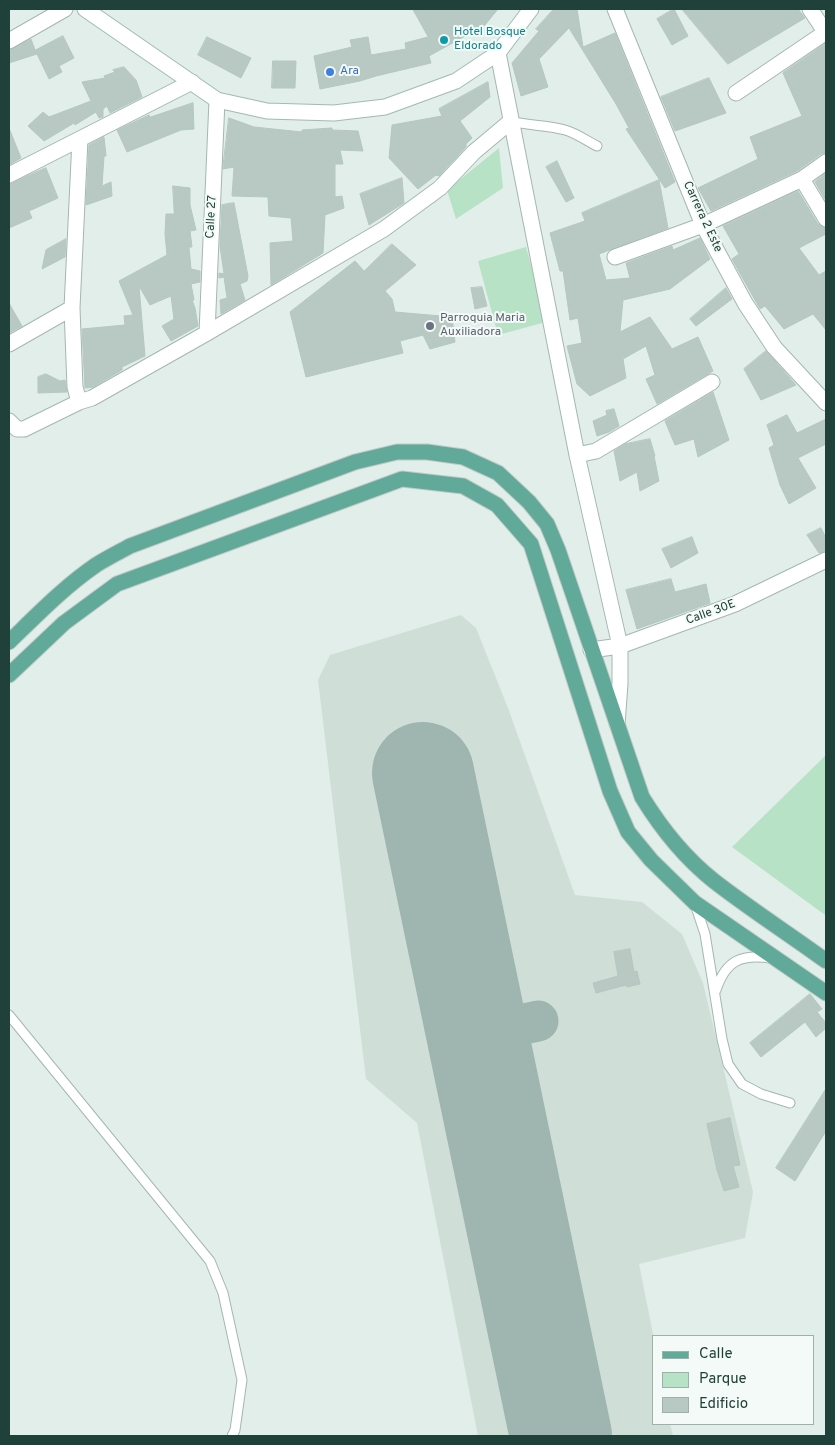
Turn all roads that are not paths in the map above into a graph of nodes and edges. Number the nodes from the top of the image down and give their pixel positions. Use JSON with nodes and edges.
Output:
{"nodes":[{"id":1,"x":66,"y":9,"type":"edge"},
{"id":2,"x":85,"y":9,"type":"edge"},
{"id":3,"x":531,"y":9,"type":"edge"},
{"id":4,"x":615,"y":9,"type":"edge"},
{"id":5,"x":810,"y":9,"type":"edge"},
{"id":6,"x":826,"y":32,"type":"edge"},
{"id":7,"x":9,"y":41,"type":"edge"},
{"id":8,"x":498,"y":53,"type":"junction"},
{"id":9,"x":192,"y":82,"type":"junction"},
{"id":10,"x":736,"y":93,"type":"dead end"},
{"id":11,"x":217,"y":100,"type":"junction"},
{"id":12,"x":511,"y":121,"type":"junction"},
{"id":13,"x":80,"y":139,"type":"junction"},
{"id":14,"x":597,"y":146,"type":"dead end"},
{"id":15,"x":826,"y":162,"type":"edge"},
{"id":16,"x":9,"y":175,"type":"edge"},
{"id":17,"x":802,"y":179,"type":"junction"},
{"id":18,"x":826,"y":219,"type":"edge"},
{"id":19,"x":703,"y":225,"type":"junction"},
{"id":20,"x":615,"y":257,"type":"dead end"},
{"id":21,"x":72,"y":308,"type":"junction"},
{"id":22,"x":207,"y":333,"type":"junction"},
{"id":23,"x":9,"y":344,"type":"edge"},
{"id":24,"x":712,"y":382,"type":"dead end"},
{"id":25,"x":78,"y":402,"type":"junction"},
{"id":26,"x":826,"y":403,"type":"edge"},
{"id":27,"x":9,"y":421,"type":"edge"},
{"id":28,"x":577,"y":455,"type":"junction"},
{"id":29,"x":826,"y":560,"type":"edge"},
{"id":30,"x":9,"y":642,"type":"edge"},
{"id":31,"x":620,"y":646,"type":"junction"},
{"id":32,"x":591,"y":650,"type":"junction"},
{"id":33,"x":9,"y":675,"type":"edge"},
{"id":34,"x":617,"y":724,"type":"junction"},
{"id":35,"x":695,"y":904,"type":"junction"},
{"id":36,"x":776,"y":959,"type":"junction"},
{"id":37,"x":826,"y":961,"type":"edge"},
{"id":38,"x":715,"y":992,"type":"junction"},
{"id":39,"x":826,"y":993,"type":"edge"},
{"id":40,"x":9,"y":1015,"type":"edge"},
{"id":41,"x":790,"y":1103,"type":"dead end"},
{"id":42,"x":232,"y":1436,"type":"edge"}],
"edges":[{"from":1,"to":7,"type":"street"},
{"from":2,"to":9,"type":"street"},
{"from":3,"to":8,"type":"street"},
{"from":4,"to":19,"type":"street","name":"Carrera 2 Este"},
{"from":5,"to":6,"type":"street"},
{"from":6,"to":10,"type":"street"},
{"from":8,"to":11,"type":"street"},
{"from":8,"to":12,"type":"street"},
{"from":9,"to":11,"type":"street"},
{"from":9,"to":13,"type":"street"},
{"from":11,"to":22,"type":"street","name":"Calle 27"},
{"from":12,"to":14,"type":"lane"},
{"from":12,"to":22,"type":"street"},
{"from":12,"to":28,"type":"street"},
{"from":13,"to":16,"type":"street"},
{"from":13,"to":21,"type":"street"},
{"from":15,"to":17,"type":"street"},
{"from":17,"to":18,"type":"street"},
{"from":17,"to":19,"type":"street"},
{"from":19,"to":20,"type":"street"},
{"from":19,"to":26,"type":"street","name":"Carrera 2 Este"},
{"from":21,"to":23,"type":"street"},
{"from":21,"to":25,"type":"street"},
{"from":22,"to":25,"type":"street"},
{"from":24,"to":28,"type":"street"},
{"from":25,"to":27,"type":"street"},
{"from":28,"to":31,"type":"street"},
{"from":29,"to":31,"type":"street","name":"Calle 30E"},
{"from":30,"to":32,"type":"main road"},
{"from":31,"to":32,"type":"street","name":"Calle 30E"},
{"from":31,"to":34,"type":"street"},
{"from":32,"to":34,"type":"main road"},
{"from":33,"to":35,"type":"main road"},
{"from":34,"to":37,"type":"main road"},
{"from":35,"to":36,"type":"main road"},
{"from":35,"to":38,"type":"lane"},
{"from":36,"to":38,"type":"lane"},
{"from":36,"to":39,"type":"main road"},
{"from":38,"to":41,"type":"lane"},
{"from":40,"to":42,"type":"lane"}]}
